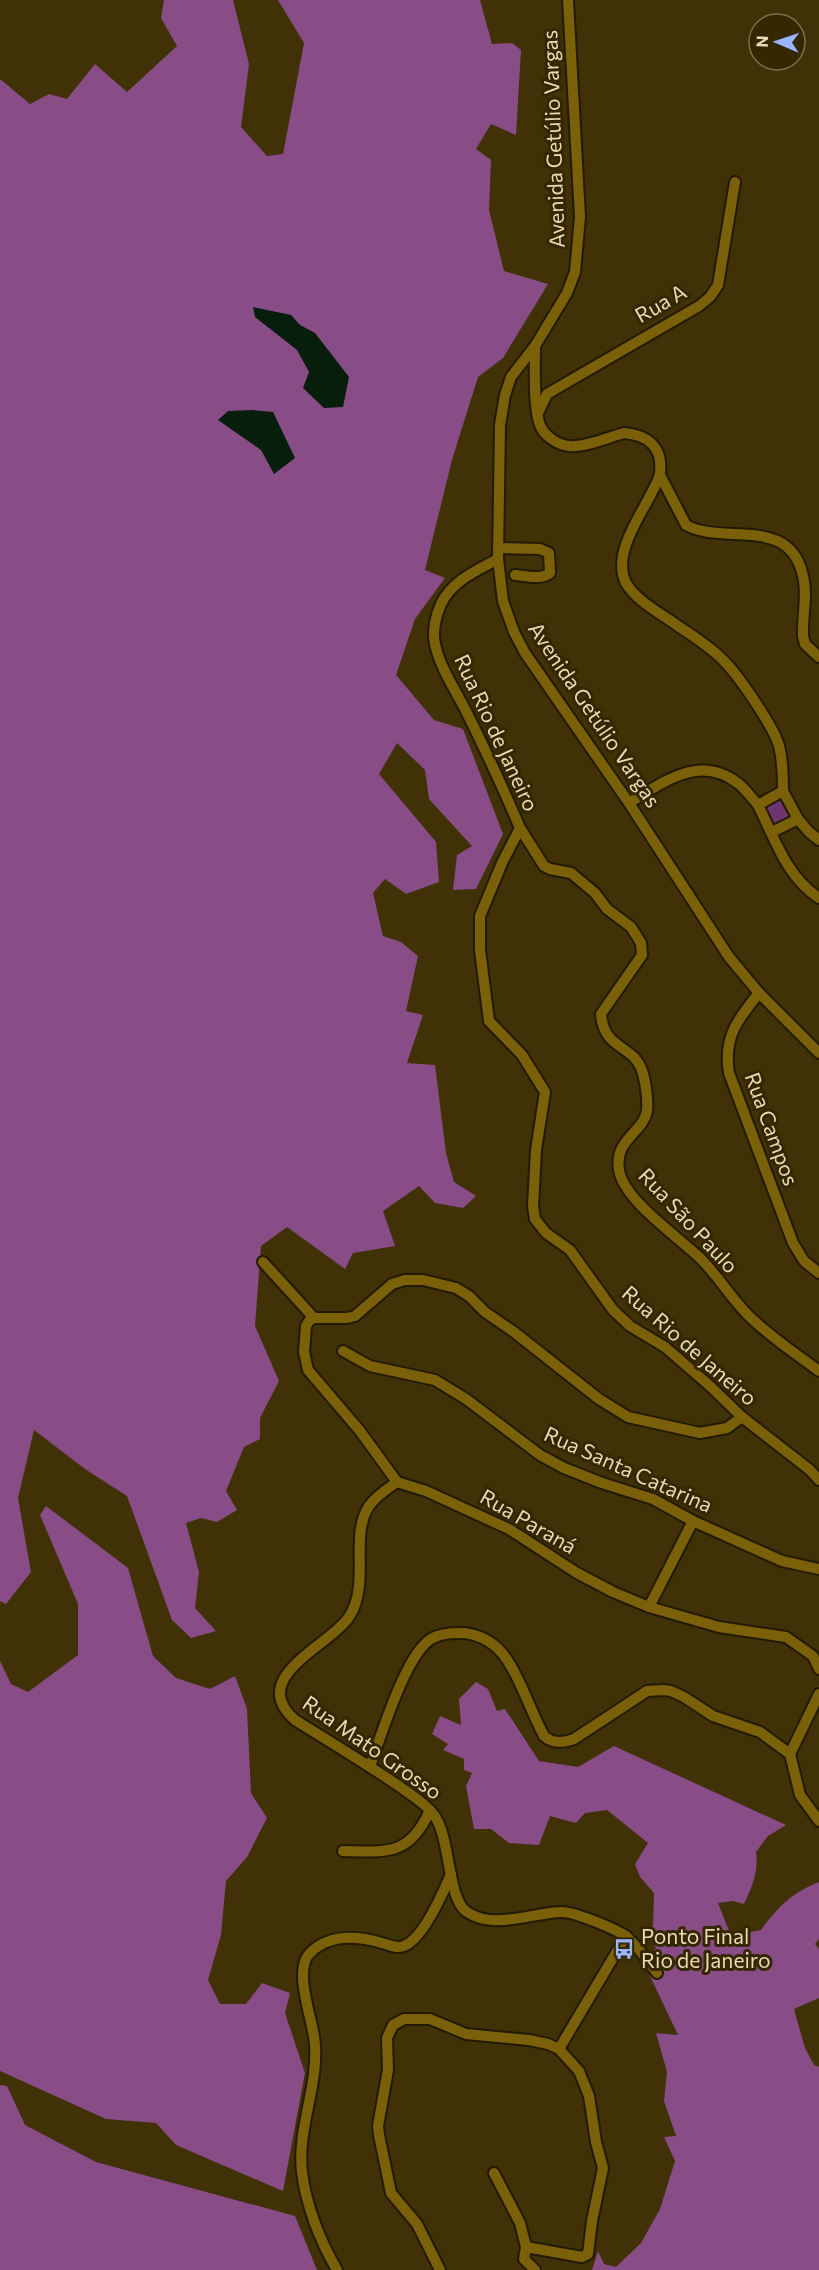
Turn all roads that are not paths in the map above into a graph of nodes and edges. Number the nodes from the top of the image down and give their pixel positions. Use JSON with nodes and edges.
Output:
{"nodes":[{"id":1,"x":568,"y":0,"type":"edge"},
{"id":2,"x":735,"y":182,"type":"dead end"},
{"id":3,"x":535,"y":346,"type":"junction"},
{"id":4,"x":538,"y":414,"type":"junction"},
{"id":5,"x":660,"y":475,"type":"junction"},
{"id":6,"x":498,"y":553,"type":"junction"},
{"id":7,"x":515,"y":575,"type":"dead end"},
{"id":8,"x":819,"y":657,"type":"edge"},
{"id":9,"x":783,"y":791,"type":"junction"},
{"id":10,"x":629,"y":803,"type":"junction"},
{"id":11,"x":758,"y":805,"type":"junction"},
{"id":12,"x":798,"y":819,"type":"junction"},
{"id":13,"x":520,"y":828,"type":"junction"},
{"id":14,"x":772,"y":832,"type":"junction"},
{"id":15,"x":819,"y":840,"type":"edge"},
{"id":16,"x":819,"y":898,"type":"edge"},
{"id":17,"x":759,"y":993,"type":"junction"},
{"id":18,"x":819,"y":1053,"type":"edge"},
{"id":19,"x":263,"y":1262,"type":"dead end"},
{"id":20,"x":819,"y":1273,"type":"edge"},
{"id":21,"x":314,"y":1317,"type":"junction"},
{"id":22,"x":343,"y":1351,"type":"dead end"},
{"id":23,"x":819,"y":1371,"type":"edge"},
{"id":24,"x":742,"y":1417,"type":"junction"},
{"id":25,"x":819,"y":1480,"type":"edge"},
{"id":26,"x":397,"y":1482,"type":"junction"},
{"id":27,"x":693,"y":1521,"type":"junction"},
{"id":28,"x":819,"y":1569,"type":"edge"},
{"id":29,"x":649,"y":1606,"type":"junction"},
{"id":30,"x":819,"y":1669,"type":"edge"},
{"id":31,"x":819,"y":1694,"type":"edge"},
{"id":32,"x":790,"y":1754,"type":"junction"},
{"id":33,"x":370,"y":1766,"type":"junction"},
{"id":34,"x":430,"y":1810,"type":"junction"},
{"id":35,"x":819,"y":1821,"type":"edge"},
{"id":36,"x":343,"y":1851,"type":"dead end"},
{"id":37,"x":451,"y":1873,"type":"junction"},
{"id":38,"x":626,"y":1936,"type":"junction"},
{"id":39,"x":657,"y":1973,"type":"dead end"},
{"id":40,"x":559,"y":2049,"type":"junction"},
{"id":41,"x":494,"y":2173,"type":"dead end"},
{"id":42,"x":526,"y":2247,"type":"junction"},
{"id":43,"x":337,"y":2270,"type":"edge"},
{"id":44,"x":441,"y":2270,"type":"edge"},
{"id":45,"x":534,"y":2270,"type":"edge"}],
"edges":[{"from":1,"to":3,"type":"street","name":"Avenida Getúlio Vargas"},
{"from":2,"to":4,"type":"street","name":"Rua A"},
{"from":3,"to":4,"type":"street"},
{"from":3,"to":6,"type":"street","name":"Avenida Getúlio Vargas"},
{"from":4,"to":5,"type":"street"},
{"from":5,"to":8,"type":"street"},
{"from":5,"to":9,"type":"street"},
{"from":6,"to":7,"type":"street"},
{"from":6,"to":10,"type":"street","name":"Avenida Getúlio Vargas"},
{"from":6,"to":13,"type":"street","name":"Rua Rio de Janeiro"},
{"from":9,"to":11,"type":"street"},
{"from":9,"to":12,"type":"street"},
{"from":10,"to":11,"type":"street"},
{"from":10,"to":17,"type":"street","name":"Avenida Getúlio Vargas"},
{"from":11,"to":14,"type":"street"},
{"from":12,"to":14,"type":"street"},
{"from":12,"to":15,"type":"street"},
{"from":13,"to":23,"type":"street","name":"Rua São Paulo"},
{"from":13,"to":24,"type":"street","name":"Rua Rio de Janeiro"},
{"from":14,"to":16,"type":"street"},
{"from":17,"to":18,"type":"street","name":"Avenida Getúlio Vargas"},
{"from":17,"to":20,"type":"street","name":"Rua Campos"},
{"from":19,"to":21,"type":"street"},
{"from":21,"to":24,"type":"street"},
{"from":21,"to":26,"type":"street"},
{"from":22,"to":27,"type":"street","name":"Rua Santa Catarina"},
{"from":24,"to":25,"type":"street","name":"Rua Rio de Janeiro"},
{"from":26,"to":29,"type":"street","name":"Rua Paraná"},
{"from":26,"to":33,"type":"street","name":"Rua Mato Grosso"},
{"from":27,"to":28,"type":"street","name":"Rua Santa Catarina"},
{"from":27,"to":29,"type":"street"},
{"from":29,"to":30,"type":"street","name":"Rua Paraná"},
{"from":31,"to":32,"type":"street"},
{"from":32,"to":33,"type":"street"},
{"from":32,"to":35,"type":"street"},
{"from":33,"to":34,"type":"street","name":"Rua Mato Grosso"},
{"from":34,"to":36,"type":"street"},
{"from":34,"to":37,"type":"street","name":"Rua Mato Grosso"},
{"from":37,"to":38,"type":"street","name":"Rua Mato Grosso"},
{"from":37,"to":43,"type":"street"},
{"from":38,"to":39,"type":"street"},
{"from":38,"to":40,"type":"street"},
{"from":40,"to":42,"type":"street"},
{"from":40,"to":44,"type":"street"},
{"from":41,"to":42,"type":"street"},
{"from":42,"to":45,"type":"street"}]}
